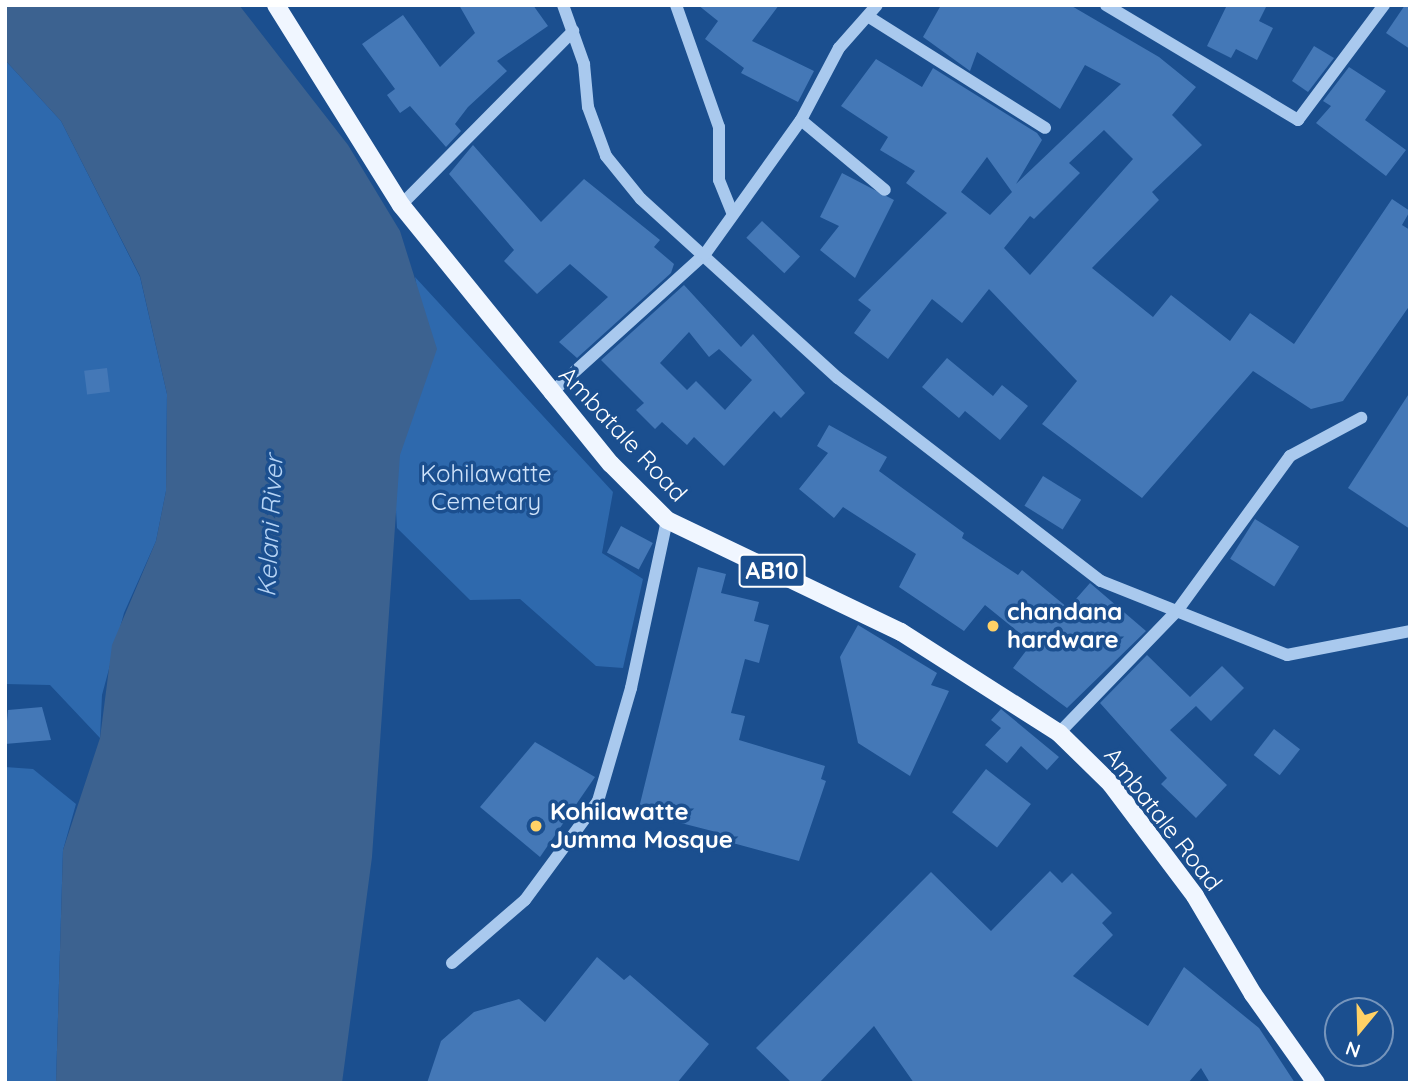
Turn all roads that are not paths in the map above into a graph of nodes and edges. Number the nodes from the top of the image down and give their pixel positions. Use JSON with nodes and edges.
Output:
{"nodes":[{"id":1,"x":276,"y":5,"type":"edge"},
{"id":2,"x":563,"y":5,"type":"edge"},
{"id":3,"x":676,"y":5,"type":"edge"},
{"id":4,"x":877,"y":5,"type":"edge"},
{"id":5,"x":1106,"y":5,"type":"edge"},
{"id":6,"x":1384,"y":5,"type":"edge"},
{"id":7,"x":869,"y":17,"type":"junction"},
{"id":8,"x":573,"y":31,"type":"junction"},
{"id":9,"x":801,"y":120,"type":"junction"},
{"id":10,"x":1045,"y":128,"type":"dead end"},
{"id":11,"x":885,"y":190,"type":"dead end"},
{"id":12,"x":401,"y":205,"type":"junction"},
{"id":13,"x":732,"y":213,"type":"junction"},
{"id":14,"x":705,"y":254,"type":"junction"},
{"id":15,"x":550,"y":394,"type":"junction"},
{"id":16,"x":1361,"y":418,"type":"dead end"},
{"id":17,"x":667,"y":520,"type":"junction"},
{"id":18,"x":1177,"y":611,"type":"junction"},
{"id":19,"x":1410,"y":631,"type":"edge"},
{"id":20,"x":1059,"y":733,"type":"junction"},
{"id":21,"x":452,"y":963,"type":"dead end"},
{"id":22,"x":1316,"y":1083,"type":"edge"}],
"edges":[{"from":1,"to":12,"type":"main road","name":"Ambatale Road","number":"AB10"},
{"from":2,"to":8,"type":"street"},
{"from":3,"to":13,"type":"street"},
{"from":4,"to":7,"type":"street"},
{"from":5,"to":6,"type":"street"},
{"from":7,"to":9,"type":"street"},
{"from":7,"to":10,"type":"street"},
{"from":8,"to":12,"type":"street"},
{"from":8,"to":14,"type":"street"},
{"from":9,"to":11,"type":"street"},
{"from":9,"to":13,"type":"street"},
{"from":12,"to":15,"type":"main road","name":"Ambatale Road","number":"AB10"},
{"from":13,"to":14,"type":"street"},
{"from":14,"to":15,"type":"street"},
{"from":14,"to":18,"type":"street"},
{"from":15,"to":17,"type":"main road","name":"Ambatale Road","number":"AB10"},
{"from":16,"to":18,"type":"street"},
{"from":17,"to":20,"type":"main road","name":"Ambatale Road","number":"AB10"},
{"from":17,"to":21,"type":"street"},
{"from":18,"to":19,"type":"street"},
{"from":18,"to":20,"type":"street"},
{"from":20,"to":22,"type":"main road","name":"Ambatale Road","number":"AB10"}]}
